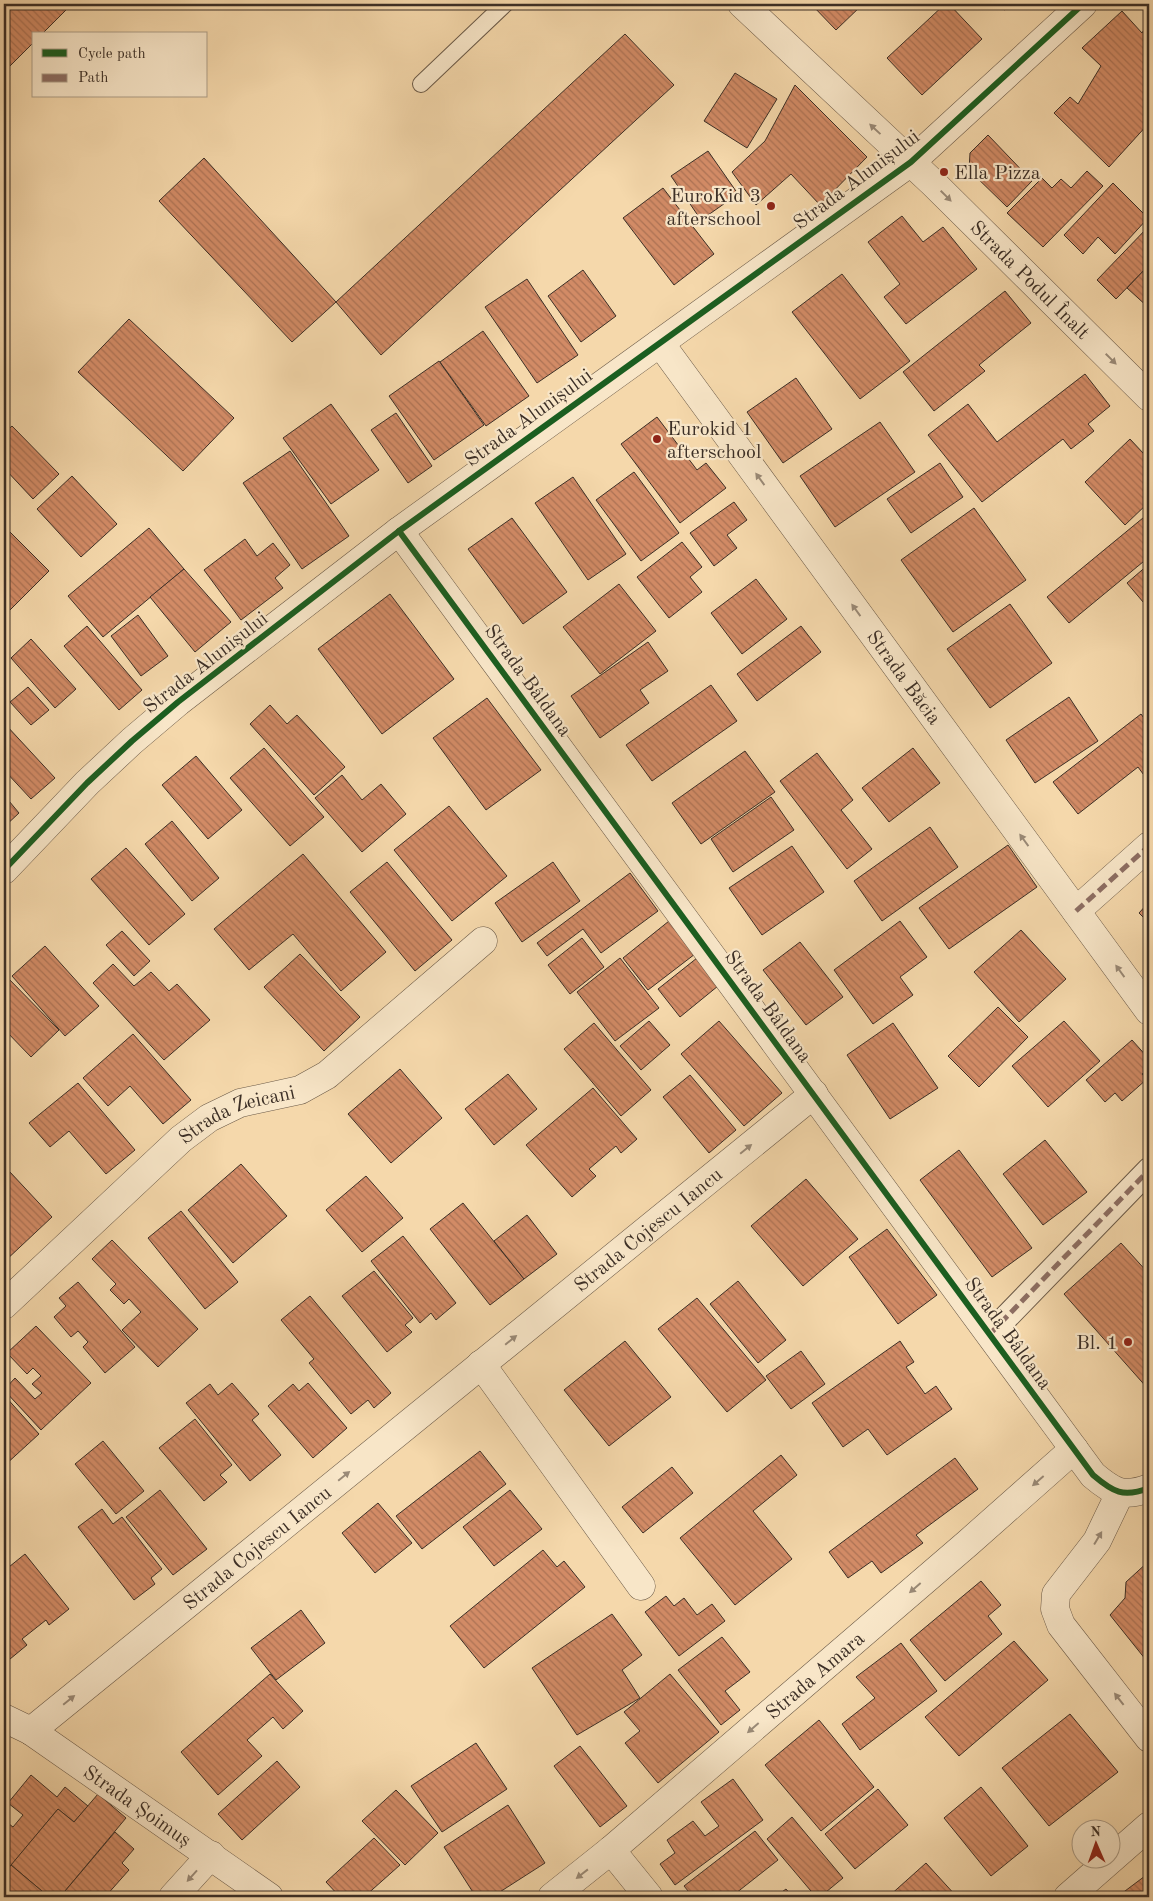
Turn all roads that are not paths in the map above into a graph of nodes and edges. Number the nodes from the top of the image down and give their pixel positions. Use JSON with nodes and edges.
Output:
{"nodes":[{"id":1,"x":506,"y":4,"type":"edge"},
{"id":2,"x":742,"y":4,"type":"edge"},
{"id":3,"x":1083,"y":4,"type":"edge"},
{"id":4,"x":420,"y":84,"type":"dead end"},
{"id":5,"x":911,"y":162,"type":"junction"},
{"id":6,"x":660,"y":343,"type":"junction"},
{"id":7,"x":1149,"y":396,"type":"edge"},
{"id":8,"x":399,"y":530,"type":"junction"},
{"id":9,"x":1149,"y":846,"type":"edge"},
{"id":10,"x":4,"y":870,"type":"edge"},
{"id":11,"x":1076,"y":911,"type":"junction"},
{"id":12,"x":483,"y":941,"type":"dead end"},
{"id":13,"x":1149,"y":1011,"type":"edge"},
{"id":14,"x":814,"y":1094,"type":"junction"},
{"id":15,"x":1149,"y":1170,"type":"edge"},
{"id":16,"x":4,"y":1305,"type":"edge"},
{"id":17,"x":990,"y":1334,"type":"junction"},
{"id":18,"x":482,"y":1364,"type":"junction"},
{"id":19,"x":1074,"y":1449,"type":"junction"},
{"id":20,"x":1149,"y":1488,"type":"edge"},
{"id":21,"x":1120,"y":1493,"type":"junction"},
{"id":22,"x":641,"y":1586,"type":"dead end"},
{"id":23,"x":4,"y":1718,"type":"edge"},
{"id":24,"x":31,"y":1730,"type":"junction"},
{"id":25,"x":1149,"y":1738,"type":"edge"},
{"id":26,"x":1149,"y":1826,"type":"edge"},
{"id":27,"x":611,"y":1850,"type":"junction"},
{"id":28,"x":211,"y":1855,"type":"junction"},
{"id":29,"x":173,"y":1897,"type":"edge"},
{"id":30,"x":269,"y":1897,"type":"edge"},
{"id":31,"x":552,"y":1897,"type":"edge"},
{"id":32,"x":649,"y":1897,"type":"edge"},
{"id":33,"x":1068,"y":1897,"type":"edge"}],
"edges":[{"from":1,"to":4,"type":"lane"},
{"from":5,"to":2,"type":"street","name":"Strada Podul Înalt","one_way":true},
{"from":3,"to":5,"type":"street","name":"Strada Alunișului"},
{"from":5,"to":6,"type":"street","name":"Strada Alunișului"},
{"from":5,"to":7,"type":"street","name":"Strada Podul Înalt","one_way":true},
{"from":6,"to":8,"type":"street","name":"Strada Alunișului"},
{"from":11,"to":6,"type":"street","name":"Strada Băcia","one_way":true},
{"from":8,"to":10,"type":"street","name":"Strada Alunișului"},
{"from":8,"to":14,"type":"street","name":"Strada Bâldana"},
{"from":9,"to":11,"type":"street"},
{"from":13,"to":11,"type":"street","name":"Strada Băcia","one_way":true},
{"from":12,"to":16,"type":"street","name":"Strada Zeicani"},
{"from":14,"to":17,"type":"street","name":"Strada Bâldana"},
{"from":18,"to":14,"type":"street","name":"Strada Cojescu Iancu","one_way":true},
{"from":15,"to":17,"type":"street"},
{"from":17,"to":19,"type":"street","name":"Strada Bâldana"},
{"from":18,"to":22,"type":"street"},
{"from":24,"to":18,"type":"street","name":"Strada Cojescu Iancu","one_way":true},
{"from":19,"to":21,"type":"street","name":"Strada Bâldana"},
{"from":19,"to":27,"type":"street","name":"Strada Amara","one_way":true},
{"from":20,"to":21,"type":"street"},
{"from":25,"to":21,"type":"street","one_way":true},
{"from":23,"to":24,"type":"street","name":"Strada Șoimuș"},
{"from":24,"to":28,"type":"street","name":"Strada Șoimuș"},
{"from":26,"to":33,"type":"street"},
{"from":27,"to":31,"type":"street","name":"Strada Amara","one_way":true},
{"from":27,"to":32,"type":"street"},
{"from":28,"to":29,"type":"street","one_way":true},
{"from":28,"to":30,"type":"street","name":"Strada Șoimuș"}]}
